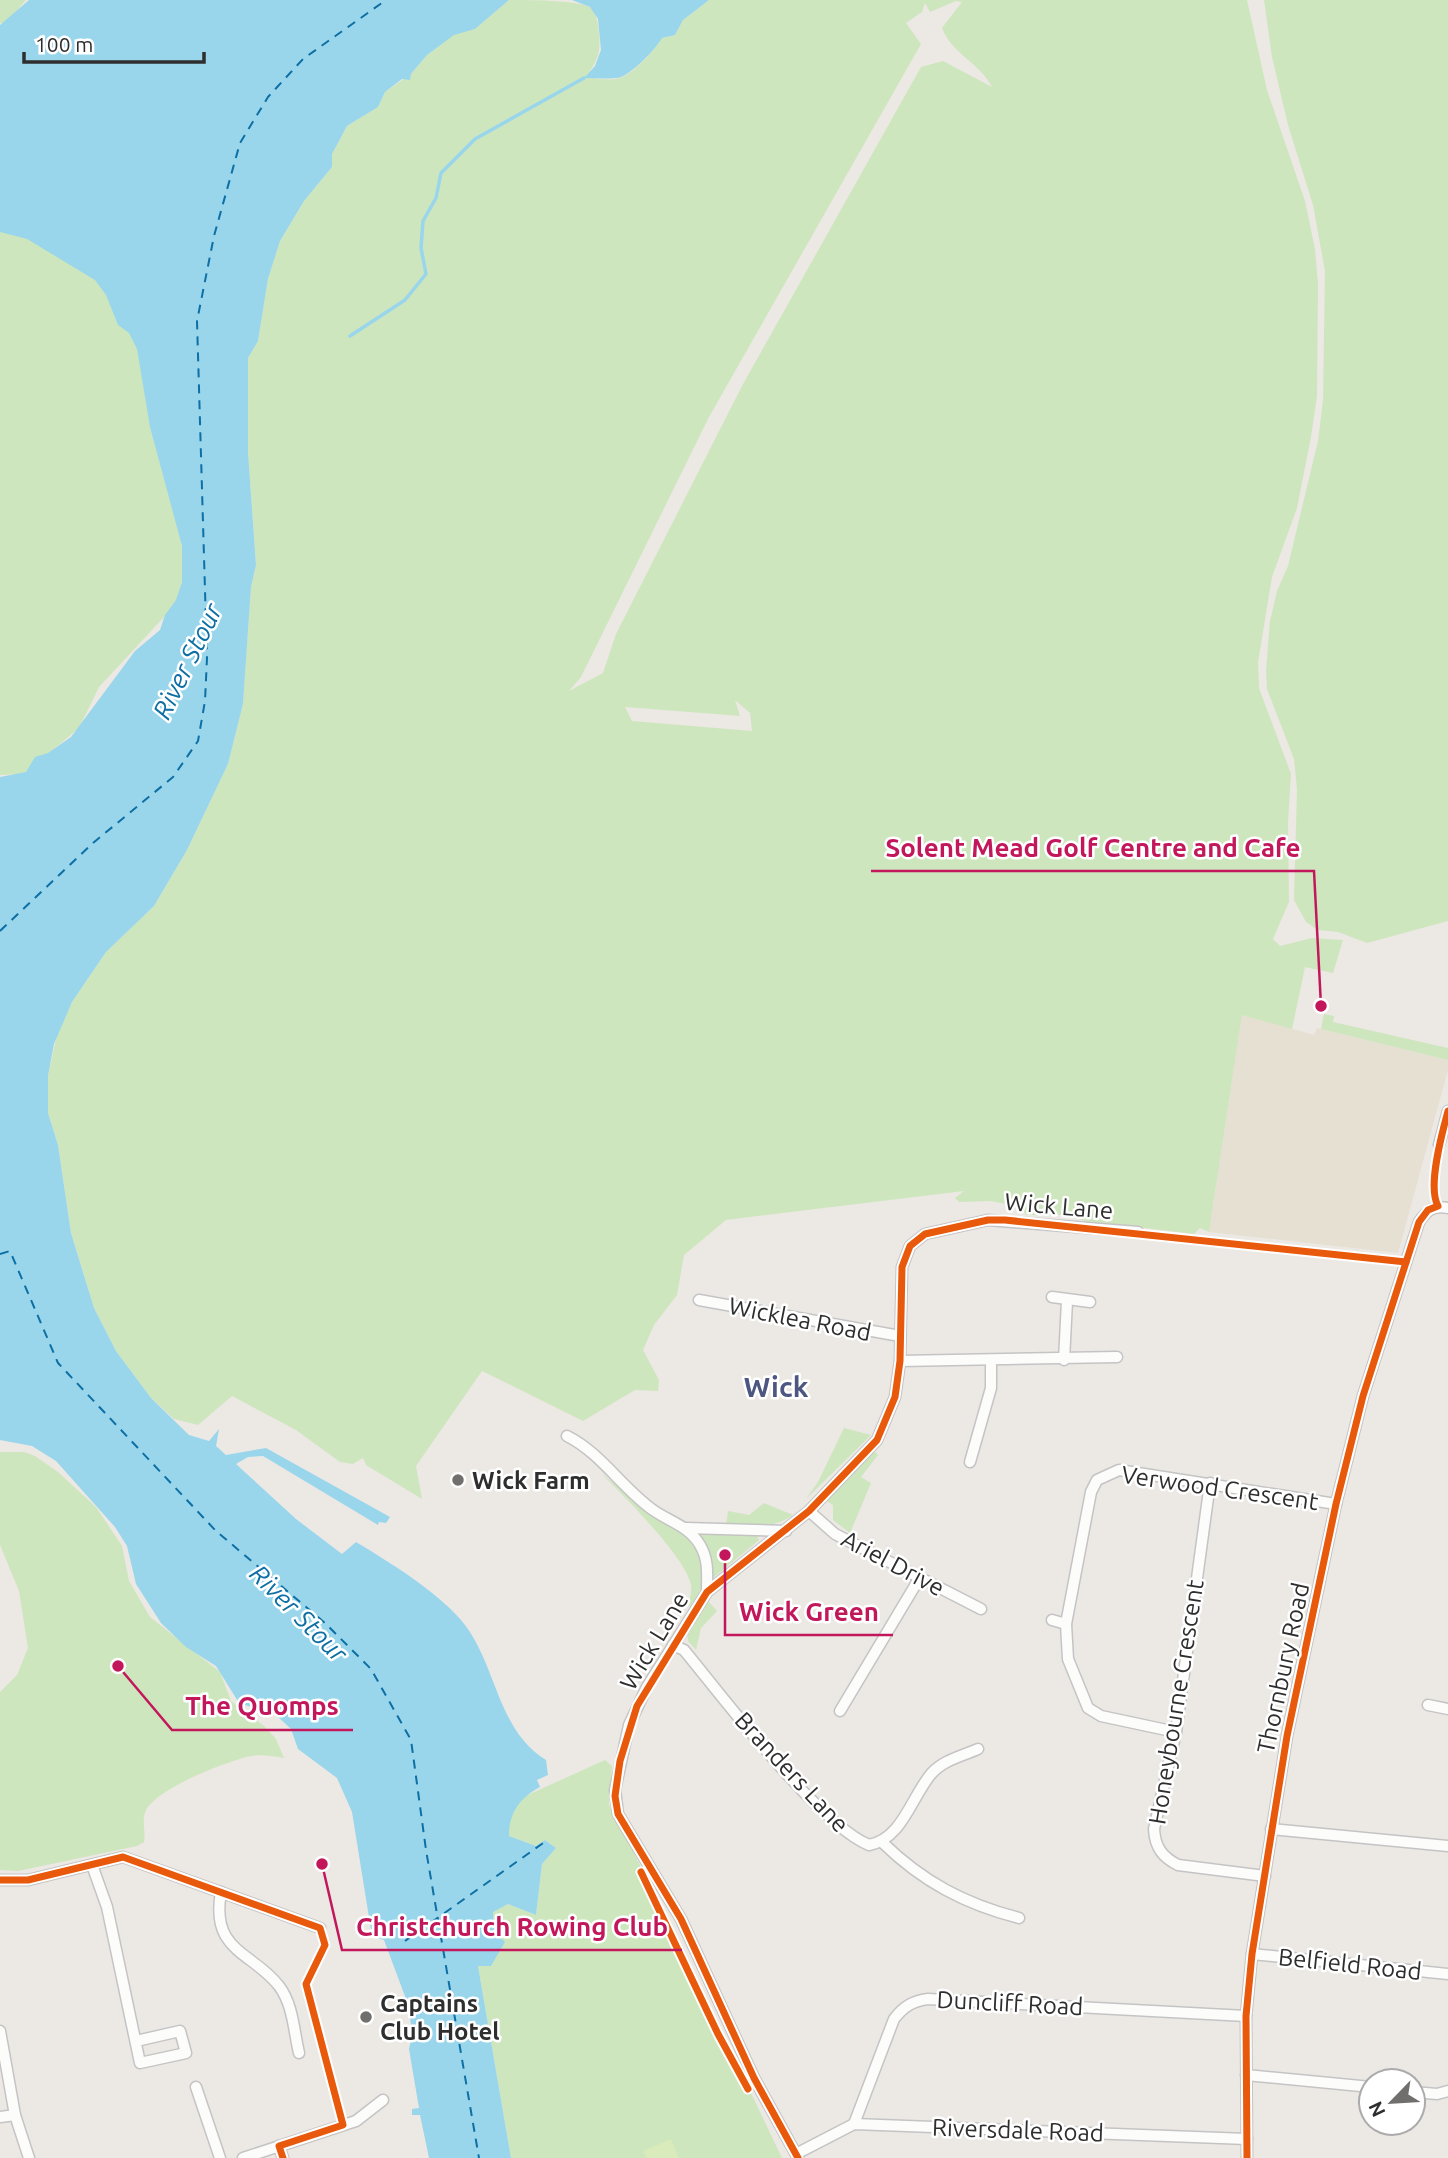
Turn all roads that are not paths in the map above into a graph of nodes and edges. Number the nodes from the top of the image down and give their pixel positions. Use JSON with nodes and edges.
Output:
{"nodes":[{"id":1,"x":1448,"y":1111,"type":"edge"},
{"id":2,"x":1439,"y":1145,"type":"dead end"},
{"id":3,"x":1443,"y":1207,"type":"edge"},
{"id":4,"x":1138,"y":1232,"type":"dead end"},
{"id":5,"x":1052,"y":1297,"type":"dead end"},
{"id":6,"x":699,"y":1300,"type":"dead end"},
{"id":7,"x":1067,"y":1301,"type":"junction"},
{"id":8,"x":1090,"y":1302,"type":"dead end"},
{"id":9,"x":900,"y":1336,"type":"junction"},
{"id":10,"x":1117,"y":1357,"type":"dead end"},
{"id":11,"x":1064,"y":1360,"type":"junction"},
{"id":12,"x":900,"y":1361,"type":"junction"},
{"id":13,"x":991,"y":1361,"type":"junction"},
{"id":14,"x":567,"y":1436,"type":"dead end"},
{"id":15,"x":971,"y":1462,"type":"dead end"},
{"id":16,"x":1210,"y":1483,"type":"junction"},
{"id":17,"x":1336,"y":1504,"type":"junction"},
{"id":18,"x":809,"y":1511,"type":"junction"},
{"id":19,"x":686,"y":1528,"type":"junction"},
{"id":20,"x":786,"y":1531,"type":"junction"},
{"id":21,"x":919,"y":1579,"type":"junction"},
{"id":22,"x":707,"y":1592,"type":"junction"},
{"id":23,"x":981,"y":1609,"type":"dead end"},
{"id":24,"x":1052,"y":1620,"type":"dead end"},
{"id":25,"x":1066,"y":1624,"type":"junction"},
{"id":26,"x":673,"y":1645,"type":"junction"},
{"id":27,"x":1428,"y":1705,"type":"dead end"},
{"id":28,"x":1448,"y":1709,"type":"edge"},
{"id":29,"x":841,"y":1711,"type":"dead end"},
{"id":30,"x":1177,"y":1732,"type":"junction"},
{"id":31,"x":978,"y":1749,"type":"dead end"},
{"id":32,"x":1270,"y":1829,"type":"junction"},
{"id":33,"x":883,"y":1843,"type":"junction"},
{"id":34,"x":1448,"y":1846,"type":"edge"},
{"id":35,"x":92,"y":1865,"type":"junction"},
{"id":36,"x":1265,"y":1876,"type":"junction"},
{"id":37,"x":0,"y":1880,"type":"edge"},
{"id":38,"x":221,"y":1892,"type":"junction"},
{"id":39,"x":1019,"y":1918,"type":"dead end"},
{"id":40,"x":320,"y":1927,"type":"dead end"},
{"id":41,"x":1252,"y":1954,"type":"junction"},
{"id":42,"x":1448,"y":1974,"type":"edge"},
{"id":43,"x":1246,"y":2016,"type":"junction"},
{"id":44,"x":0,"y":2031,"type":"edge"},
{"id":45,"x":136,"y":2041,"type":"junction"},
{"id":46,"x":299,"y":2053,"type":"dead end"},
{"id":47,"x":1245,"y":2075,"type":"junction"},
{"id":48,"x":1357,"y":2086,"type":"edge"},
{"id":49,"x":197,"y":2087,"type":"dead end"},
{"id":50,"x":1448,"y":2091,"type":"edge"},
{"id":51,"x":1427,"y":2093,"type":"edge"},
{"id":52,"x":383,"y":2100,"type":"dead end"},
{"id":53,"x":15,"y":2115,"type":"junction"},
{"id":54,"x":0,"y":2117,"type":"edge"},
{"id":55,"x":854,"y":2124,"type":"junction"},
{"id":56,"x":1247,"y":2139,"type":"junction"},
{"id":57,"x":279,"y":2146,"type":"junction"},
{"id":58,"x":797,"y":2156,"type":"edge"},
{"id":59,"x":29,"y":2158,"type":"edge"},
{"id":60,"x":220,"y":2158,"type":"edge"},
{"id":61,"x":243,"y":2158,"type":"edge"},
{"id":62,"x":283,"y":2158,"type":"edge"},
{"id":63,"x":1248,"y":2158,"type":"edge"}],
"edges":[{"from":1,"to":2,"type":"street"},
{"from":3,"to":17,"type":"street","name":"Thornbury Road"},
{"from":4,"to":9,"type":"street","name":"Wick Lane"},
{"from":5,"to":7,"type":"street"},
{"from":6,"to":9,"type":"street","name":"Wicklea Road"},
{"from":7,"to":8,"type":"street"},
{"from":7,"to":11,"type":"street"},
{"from":9,"to":12,"type":"street","name":"Wick Lane"},
{"from":10,"to":11,"type":"street"},
{"from":11,"to":13,"type":"street"},
{"from":12,"to":13,"type":"street"},
{"from":12,"to":18,"type":"street","name":"Wick Lane"},
{"from":13,"to":15,"type":"street"},
{"from":14,"to":19,"type":"street","name":"Wick Lane"},
{"from":16,"to":17,"type":"street","name":"Verwood Crescent"},
{"from":16,"to":25,"type":"street","name":"Verwood Crescent"},
{"from":16,"to":30,"type":"street","name":"Honeybourne Crescent"},
{"from":17,"to":32,"type":"street","name":"Thornbury Road"},
{"from":18,"to":20,"type":"street","name":"Wick Lane"},
{"from":18,"to":21,"type":"street","name":"Ariel Drive"},
{"from":19,"to":20,"type":"street"},
{"from":19,"to":22,"type":"street","name":"Wick Lane"},
{"from":20,"to":22,"type":"street","name":"Wick Lane"},
{"from":21,"to":23,"type":"street","name":"Ariel Drive"},
{"from":21,"to":29,"type":"street"},
{"from":22,"to":26,"type":"street","name":"Wick Lane"},
{"from":24,"to":25,"type":"street"},
{"from":25,"to":30,"type":"street","name":"Verwood Crescent"},
{"from":26,"to":33,"type":"street","name":"Branders Lane"},
{"from":26,"to":58,"type":"street","name":"Wick Lane"},
{"from":27,"to":28,"type":"street"},
{"from":30,"to":36,"type":"street","name":"Honeybourne Crescent"},
{"from":31,"to":33,"type":"street","name":"Branders Lane"},
{"from":32,"to":34,"type":"street"},
{"from":32,"to":36,"type":"street","name":"Thornbury Road"},
{"from":33,"to":39,"type":"street"},
{"from":35,"to":37,"type":"street"},
{"from":35,"to":38,"type":"street"},
{"from":35,"to":45,"type":"street"},
{"from":36,"to":41,"type":"street","name":"Thornbury Road"},
{"from":38,"to":40,"type":"street"},
{"from":38,"to":46,"type":"street"},
{"from":41,"to":42,"type":"street","name":"Belfield Road"},
{"from":41,"to":43,"type":"street","name":"Thornbury Road"},
{"from":43,"to":47,"type":"street","name":"Thornbury Road"},
{"from":43,"to":55,"type":"street","name":"Duncliff Road"},
{"from":44,"to":53,"type":"street"},
{"from":45,"to":45,"type":"street"},
{"from":47,"to":48,"type":"street"},
{"from":47,"to":56,"type":"street","name":"Thornbury Road"},
{"from":49,"to":60,"type":"street"},
{"from":50,"to":51,"type":"street"},
{"from":52,"to":57,"type":"street"},
{"from":53,"to":54,"type":"street"},
{"from":53,"to":59,"type":"street"},
{"from":55,"to":56,"type":"street","name":"Riversdale Road"},
{"from":55,"to":58,"type":"street","name":"Riversdale Road"},
{"from":56,"to":63,"type":"street","name":"Thornbury Road"},
{"from":57,"to":61,"type":"street"},
{"from":57,"to":62,"type":"street"}]}
